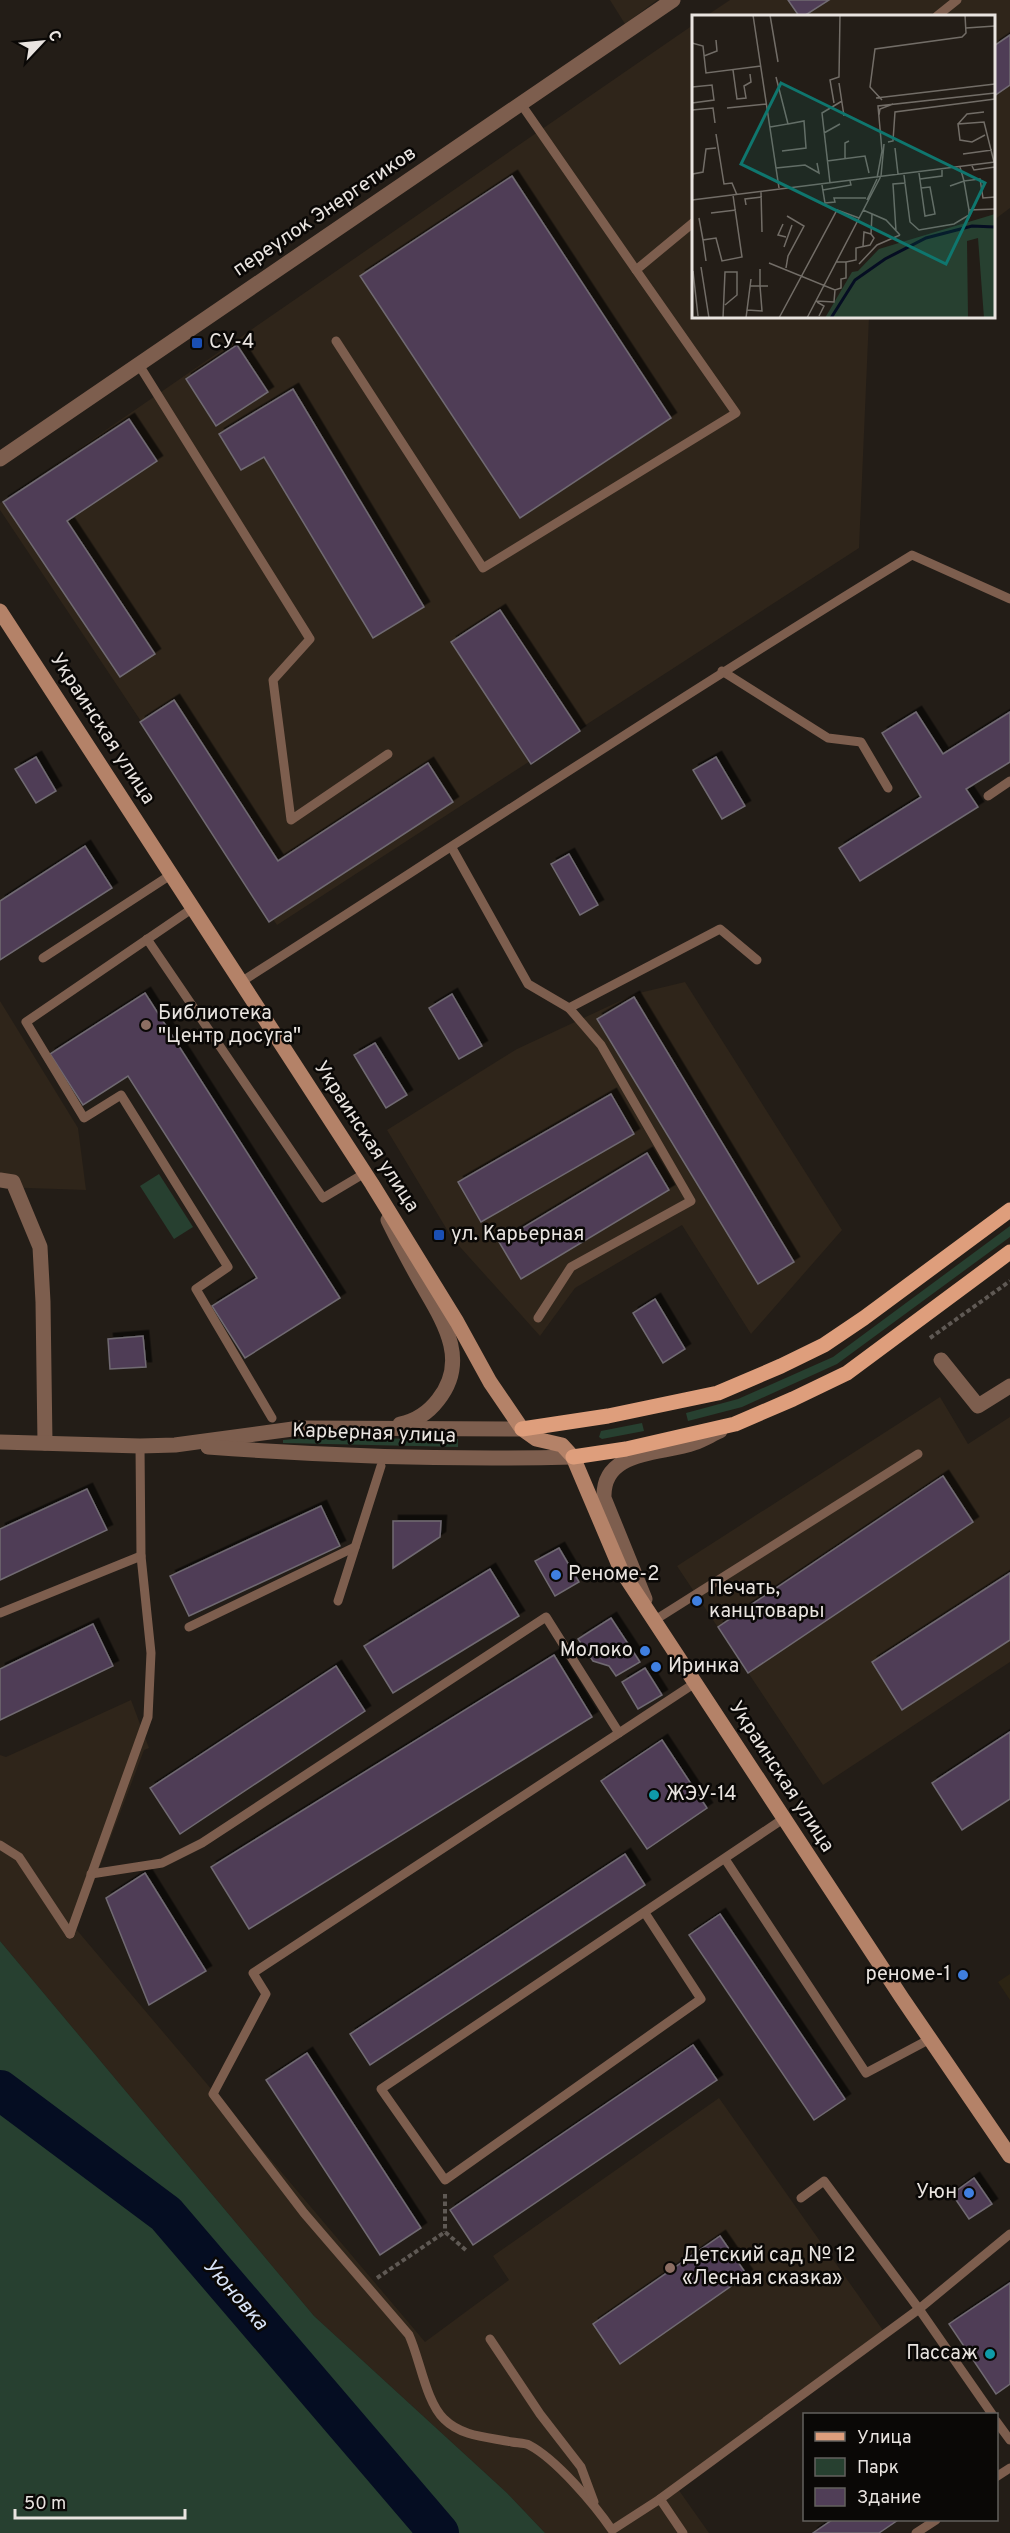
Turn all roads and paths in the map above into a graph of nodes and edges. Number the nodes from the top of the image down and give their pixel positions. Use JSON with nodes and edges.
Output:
{"nodes":[{"id":1,"x":674,"y":0,"type":"edge"},
{"id":2,"x":957,"y":0,"type":"edge"},
{"id":3,"x":938,"y":15,"type":"edge"},
{"id":4,"x":521,"y":104,"type":"junction"},
{"id":5,"x":692,"y":223,"type":"edge"},
{"id":6,"x":636,"y":270,"type":"junction"},
{"id":7,"x":336,"y":341,"type":"dead end"},
{"id":8,"x":139,"y":365,"type":"junction"},
{"id":9,"x":0,"y":459,"type":"edge"},
{"id":10,"x":1010,"y":599,"type":"edge"},
{"id":11,"x":0,"y":611,"type":"edge"},
{"id":12,"x":722,"y":671,"type":"junction"},
{"id":13,"x":388,"y":754,"type":"dead end"},
{"id":14,"x":1010,"y":781,"type":"edge"},
{"id":15,"x":888,"y":788,"type":"dead end"},
{"id":16,"x":987,"y":796,"type":"dead end"},
{"id":17,"x":452,"y":848,"type":"junction"},
{"id":18,"x":171,"y":874,"type":"junction"},
{"id":19,"x":193,"y":908,"type":"junction"},
{"id":20,"x":147,"y":939,"type":"junction"},
{"id":21,"x":43,"y":958,"type":"dead end"},
{"id":22,"x":757,"y":960,"type":"dead end"},
{"id":23,"x":241,"y":982,"type":"junction"},
{"id":24,"x":569,"y":1008,"type":"junction"},
{"id":25,"x":368,"y":1179,"type":"junction"},
{"id":26,"x":0,"y":1180,"type":"edge"},
{"id":27,"x":1010,"y":1210,"type":"edge"},
{"id":28,"x":1010,"y":1252,"type":"edge"},
{"id":29,"x":538,"y":1318,"type":"dead end"},
{"id":30,"x":941,"y":1360,"type":"dead end"},
{"id":31,"x":1010,"y":1386,"type":"edge"},
{"id":32,"x":272,"y":1418,"type":"dead end"},
{"id":33,"x":735,"y":1424,"type":"junction"},
{"id":34,"x":383,"y":1428,"type":"junction"},
{"id":35,"x":522,"y":1429,"type":"junction"},
{"id":36,"x":0,"y":1442,"type":"edge"},
{"id":37,"x":45,"y":1443,"type":"junction"},
{"id":38,"x":175,"y":1445,"type":"junction"},
{"id":39,"x":140,"y":1446,"type":"junction"},
{"id":40,"x":918,"y":1454,"type":"dead end"},
{"id":41,"x":573,"y":1457,"type":"junction"},
{"id":42,"x":381,"y":1466,"type":"dead end"},
{"id":43,"x":355,"y":1547,"type":"junction"},
{"id":44,"x":141,"y":1556,"type":"junction"},
{"id":45,"x":338,"y":1601,"type":"dead end"},
{"id":46,"x":0,"y":1613,"type":"edge"},
{"id":47,"x":653,"y":1618,"type":"junction"},
{"id":48,"x":189,"y":1627,"type":"dead end"},
{"id":49,"x":695,"y":1683,"type":"junction"},
{"id":50,"x":619,"y":1733,"type":"junction"},
{"id":51,"x":783,"y":1818,"type":"junction"},
{"id":52,"x":0,"y":1845,"type":"edge"},
{"id":53,"x":725,"y":1859,"type":"junction"},
{"id":54,"x":92,"y":1874,"type":"junction"},
{"id":55,"x":645,"y":1913,"type":"junction"},
{"id":56,"x":930,"y":2039,"type":"junction"},
{"id":57,"x":1010,"y":2156,"type":"edge"},
{"id":58,"x":445,"y":2180,"type":"junction"},
{"id":59,"x":801,"y":2198,"type":"dead end"},
{"id":60,"x":445,"y":2232,"type":"junction"},
{"id":61,"x":1010,"y":2234,"type":"edge"},
{"id":62,"x":467,"y":2251,"type":"dead end"},
{"id":63,"x":367,"y":2284,"type":"junction"},
{"id":64,"x":919,"y":2309,"type":"junction"},
{"id":65,"x":490,"y":2339,"type":"dead end"},
{"id":66,"x":991,"y":2413,"type":"edge"},
{"id":67,"x":998,"y":2424,"type":"edge"},
{"id":68,"x":1010,"y":2440,"type":"edge"},
{"id":69,"x":660,"y":2499,"type":"junction"},
{"id":70,"x":596,"y":2507,"type":"junction"},
{"id":71,"x":934,"y":2521,"type":"edge"},
{"id":72,"x":612,"y":2532,"type":"edge"},
{"id":73,"x":683,"y":2533,"type":"edge"},
{"id":74,"x":916,"y":2533,"type":"edge"}],
"edges":[{"from":1,"to":4,"type":"street","name":"переулок Энергетиков"},
{"from":2,"to":3,"type":"lane"},
{"from":4,"to":6,"type":"lane"},
{"from":4,"to":8,"type":"street","name":"переулок Энергетиков"},
{"from":5,"to":6,"type":"lane"},
{"from":6,"to":7,"type":"lane"},
{"from":8,"to":9,"type":"street","name":"переулок Энергетиков"},
{"from":8,"to":13,"type":"lane"},
{"from":10,"to":12,"type":"lane"},
{"from":11,"to":18,"type":"main road","name":"Украинская улица"},
{"from":12,"to":15,"type":"lane"},
{"from":12,"to":17,"type":"lane"},
{"from":14,"to":16,"type":"lane"},
{"from":17,"to":23,"type":"lane"},
{"from":17,"to":24,"type":"lane"},
{"from":18,"to":19,"type":"main road","name":"Украинская улица"},
{"from":18,"to":21,"type":"lane"},
{"from":19,"to":20,"type":"lane"},
{"from":19,"to":23,"type":"main road","name":"Украинская улица"},
{"from":20,"to":25,"type":"lane"},
{"from":20,"to":32,"type":"lane"},
{"from":22,"to":24,"type":"lane"},
{"from":23,"to":25,"type":"main road","name":"Украинская улица"},
{"from":24,"to":29,"type":"lane"},
{"from":25,"to":34,"type":"street"},
{"from":25,"to":35,"type":"main road","name":"Украинская улица"},
{"from":26,"to":37,"type":"street"},
{"from":27,"to":35,"type":"main road"},
{"from":28,"to":33,"type":"main road"},
{"from":30,"to":31,"type":"street"},
{"from":33,"to":41,"type":"main road"},
{"from":33,"to":47,"type":"street"},
{"from":34,"to":35,"type":"street","name":"Карьерная улица"},
{"from":34,"to":38,"type":"street","name":"Карьерная улица"},
{"from":35,"to":41,"type":"main road"},
{"from":36,"to":37,"type":"street","name":"Карьерная улица"},
{"from":37,"to":39,"type":"street","name":"Карьерная улица"},
{"from":38,"to":39,"type":"street","name":"Карьерная улица"},
{"from":38,"to":41,"type":"street","name":"Карьерная улица"},
{"from":39,"to":44,"type":"lane"},
{"from":40,"to":47,"type":"lane"},
{"from":41,"to":47,"type":"main road","name":"Украинская улица"},
{"from":42,"to":43,"type":"lane"},
{"from":43,"to":45,"type":"lane"},
{"from":43,"to":48,"type":"lane"},
{"from":44,"to":46,"type":"lane"},
{"from":44,"to":54,"type":"lane"},
{"from":47,"to":49,"type":"main road","name":"Украинская улица"},
{"from":49,"to":50,"type":"lane"},
{"from":49,"to":51,"type":"main road","name":"Украинская улица"},
{"from":50,"to":54,"type":"lane"},
{"from":50,"to":63,"type":"lane"},
{"from":51,"to":53,"type":"lane"},
{"from":51,"to":56,"type":"main road","name":"Украинская улица"},
{"from":52,"to":54,"type":"lane"},
{"from":53,"to":55,"type":"lane"},
{"from":53,"to":56,"type":"lane"},
{"from":55,"to":58,"type":"lane"},
{"from":55,"to":58,"type":"lane"},
{"from":56,"to":57,"type":"main road","name":"Украинская улица"},
{"from":58,"to":60,"type":"path"},
{"from":59,"to":64,"type":"lane"},
{"from":60,"to":62,"type":"path"},
{"from":60,"to":63,"type":"path"},
{"from":61,"to":64,"type":"lane"},
{"from":63,"to":70,"type":"lane"},
{"from":64,"to":66,"type":"lane"},
{"from":64,"to":69,"type":"lane"},
{"from":65,"to":70,"type":"lane"},
{"from":67,"to":68,"type":"lane"},
{"from":69,"to":72,"type":"lane"},
{"from":69,"to":73,"type":"lane"},
{"from":70,"to":72,"type":"lane"},
{"from":71,"to":74,"type":"lane"}]}
